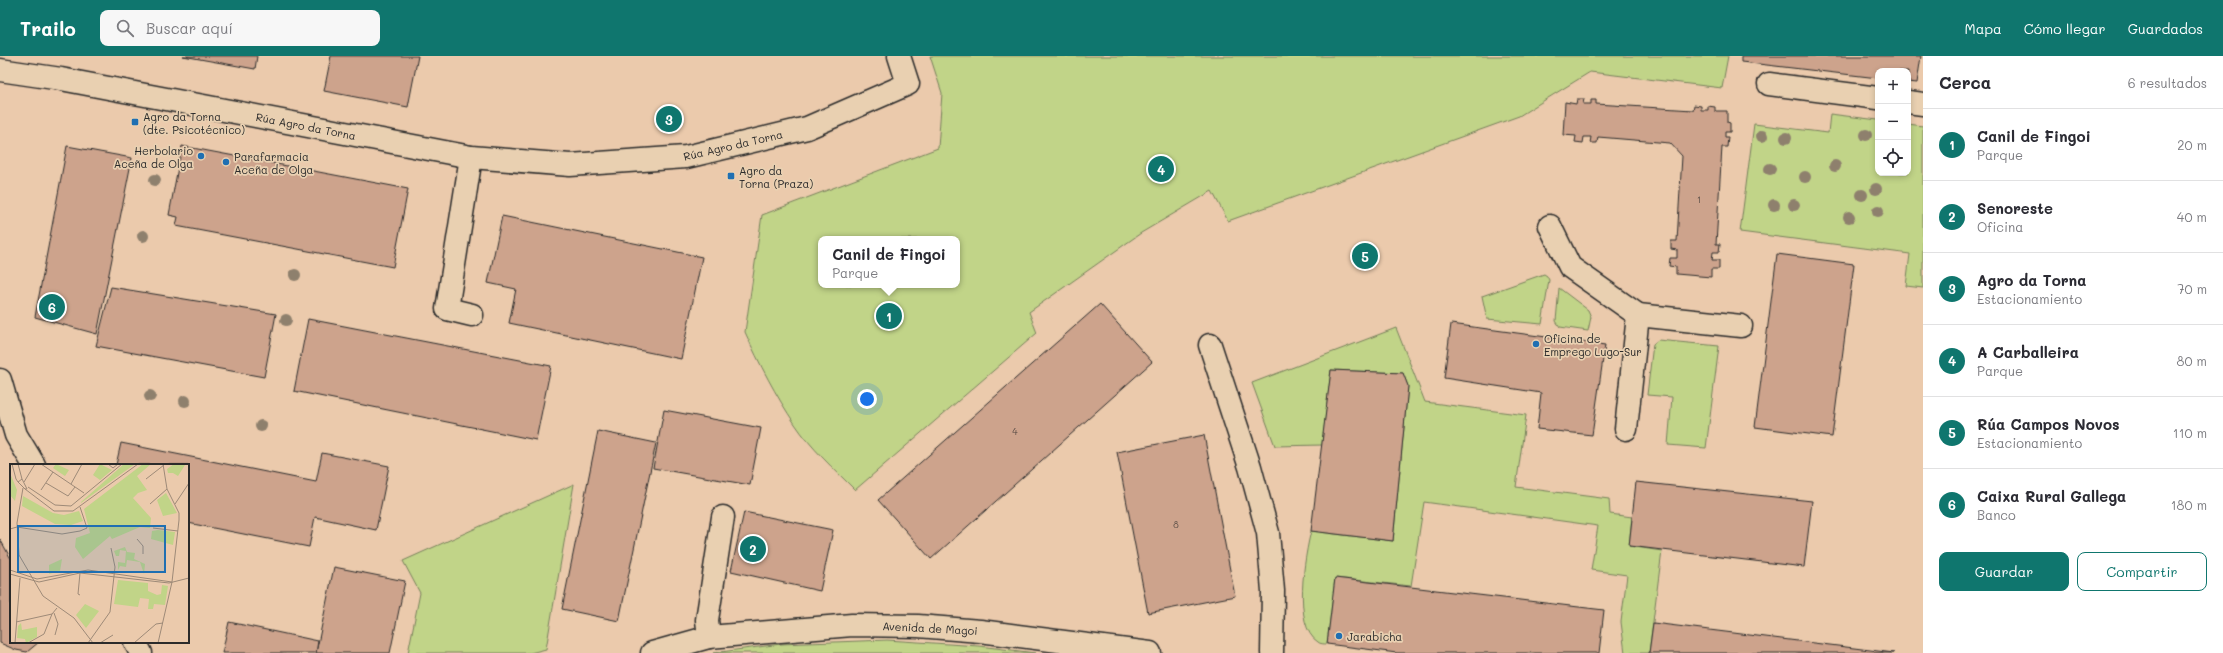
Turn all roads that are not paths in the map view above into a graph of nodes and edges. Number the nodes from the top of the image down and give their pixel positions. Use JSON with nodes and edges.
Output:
{"nodes":[{"id":1,"x":899,"y":56,"type":"edge"},
{"id":2,"x":0,"y":70,"type":"edge"},
{"id":3,"x":1769,"y":84,"type":"dead end"},
{"id":4,"x":1875,"y":98,"type":"edge"},
{"id":5,"x":1911,"y":102,"type":"edge"},
{"id":6,"x":1923,"y":104,"type":"edge"},
{"id":7,"x":471,"y":158,"type":"junction"},
{"id":8,"x":1550,"y":226,"type":"dead end"},
{"id":9,"x":472,"y":315,"type":"dead end"},
{"id":10,"x":1638,"y":315,"type":"junction"},
{"id":11,"x":1741,"y":326,"type":"dead end"},
{"id":12,"x":1210,"y":345,"type":"dead end"},
{"id":13,"x":0,"y":380,"type":"edge"},
{"id":14,"x":1626,"y":429,"type":"dead end"},
{"id":15,"x":33,"y":464,"type":"edge"},
{"id":16,"x":723,"y":517,"type":"dead end"},
{"id":17,"x":709,"y":637,"type":"junction"},
{"id":18,"x":136,"y":643,"type":"edge"},
{"id":19,"x":141,"y":653,"type":"edge"},
{"id":20,"x":652,"y":653,"type":"edge"},
{"id":21,"x":1150,"y":653,"type":"edge"},
{"id":22,"x":1272,"y":653,"type":"edge"}],
"edges":[{"from":1,"to":7,"type":"street","name":"Rúa Agro da Torna"},
{"from":2,"to":7,"type":"street","name":"Rúa Agro da Torna"},
{"from":3,"to":4,"type":"street"},
{"from":5,"to":6,"type":"street"},
{"from":7,"to":9,"type":"street"},
{"from":8,"to":10,"type":"street"},
{"from":10,"to":11,"type":"street"},
{"from":10,"to":14,"type":"street"},
{"from":12,"to":22,"type":"street"},
{"from":13,"to":15,"type":"street"},
{"from":16,"to":17,"type":"street"},
{"from":17,"to":20,"type":"street","name":"Avenida de Magoi"},
{"from":17,"to":21,"type":"street","name":"Avenida de Magoi"},
{"from":18,"to":19,"type":"street"}]}
